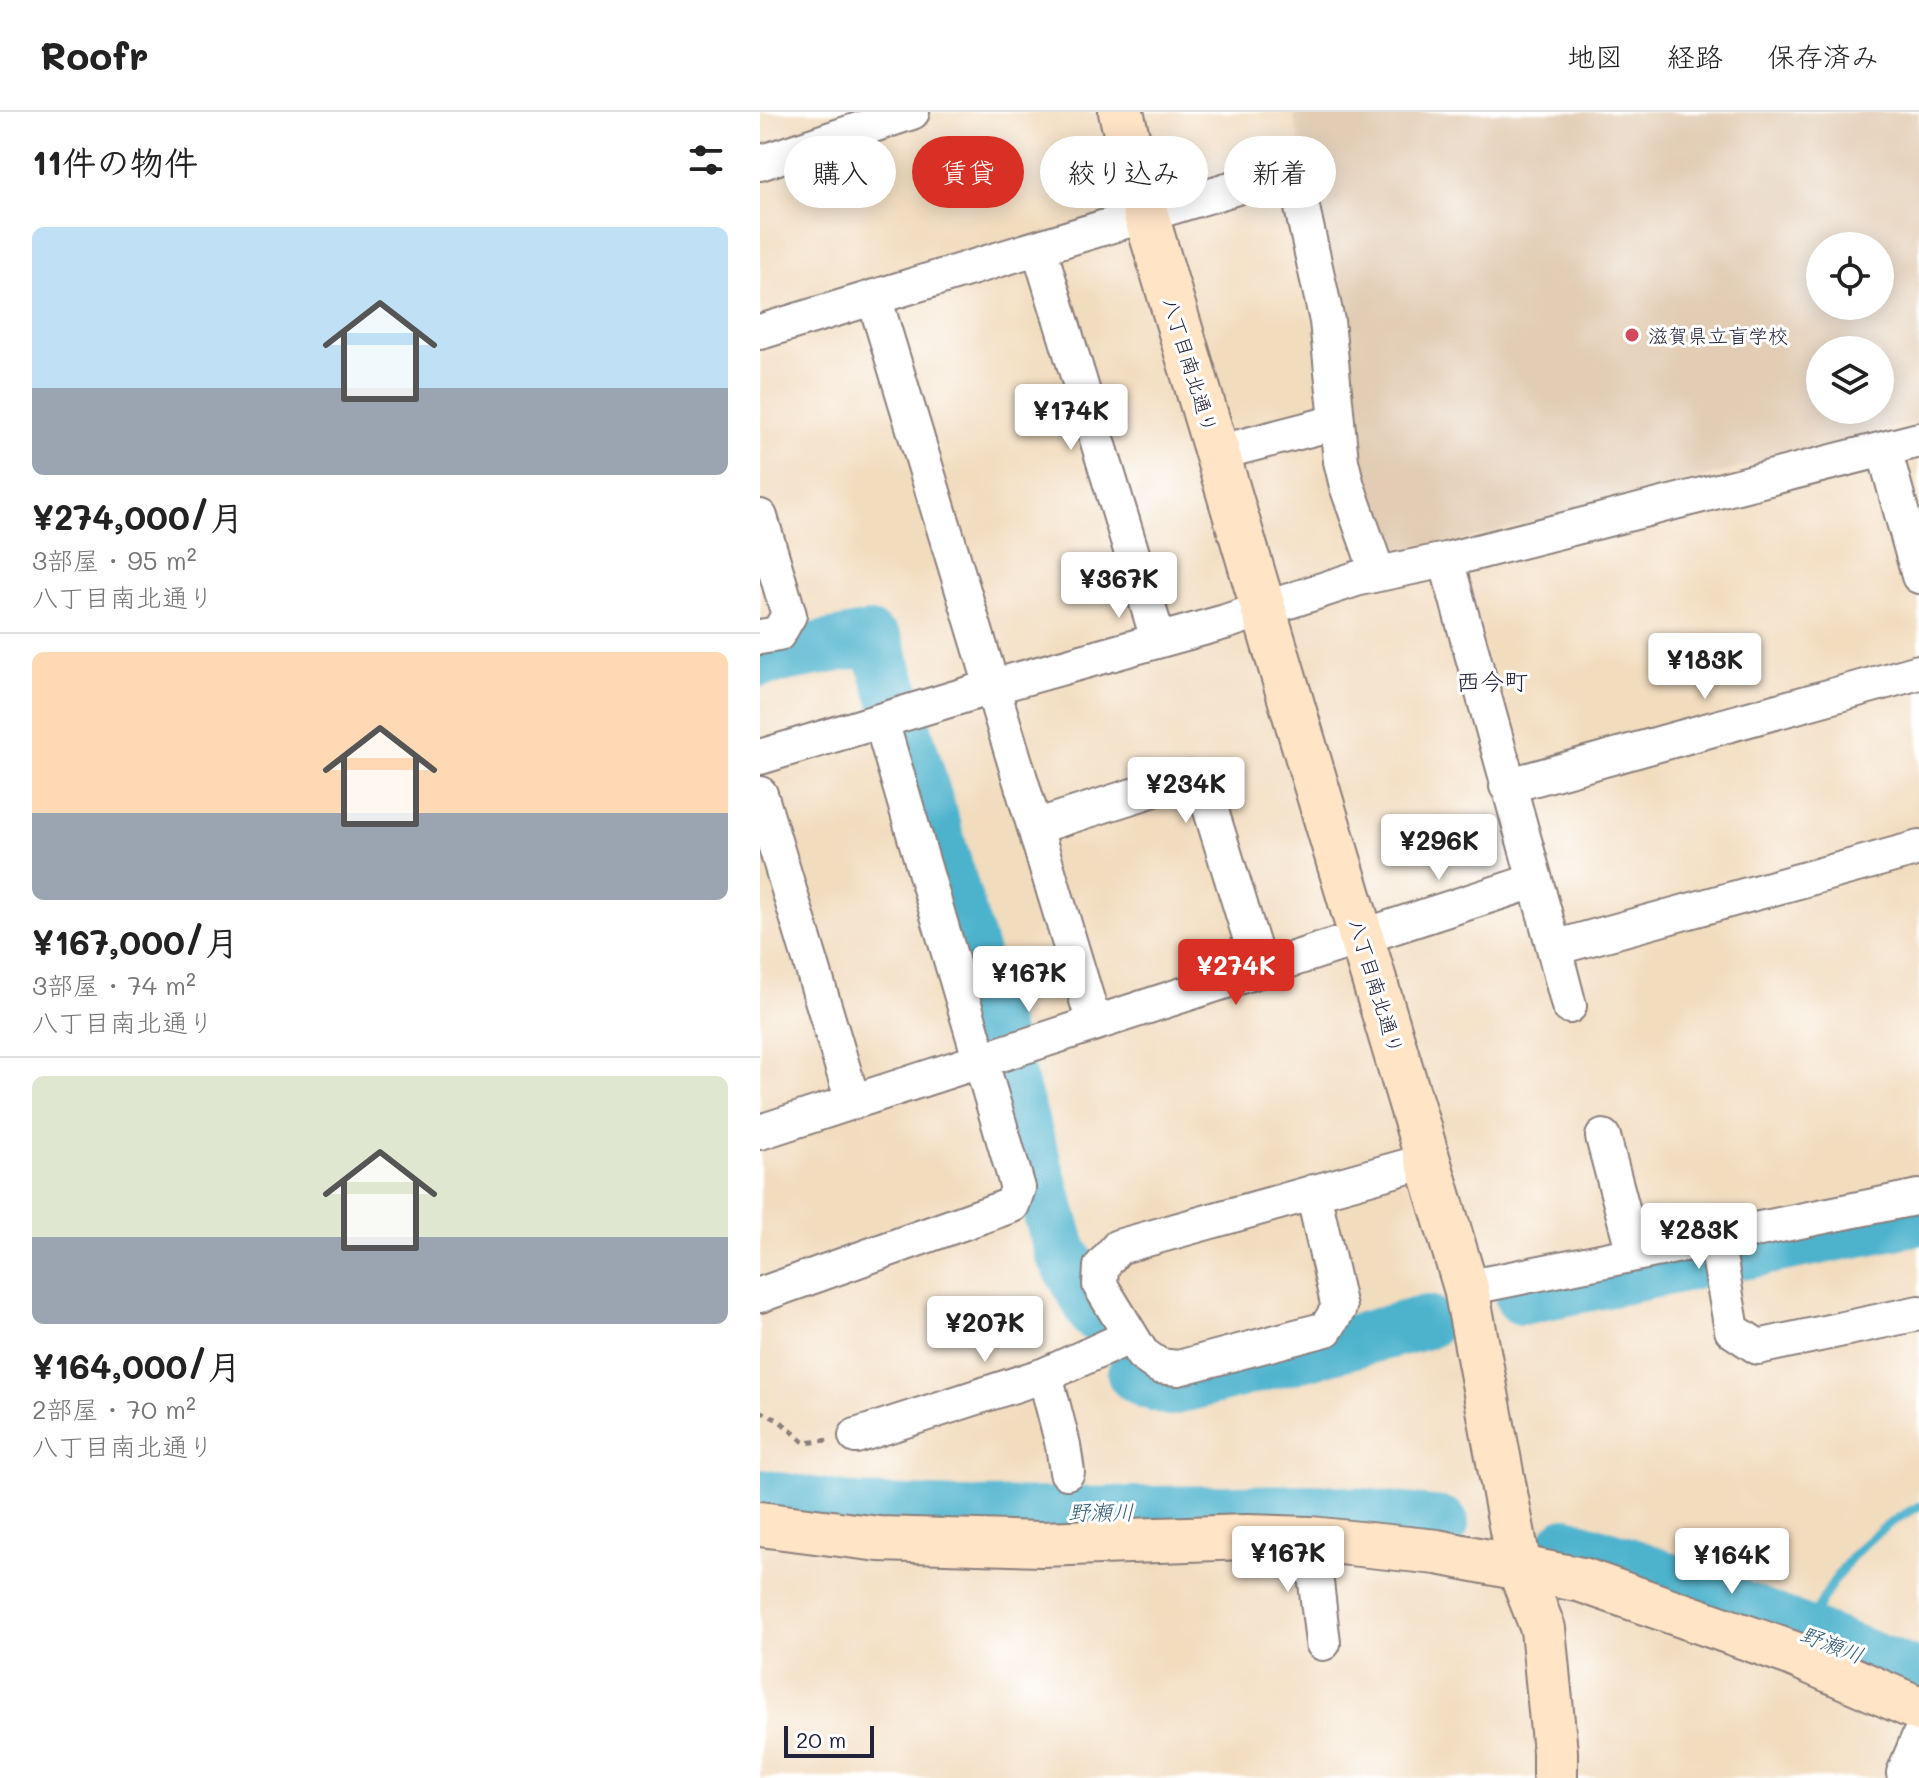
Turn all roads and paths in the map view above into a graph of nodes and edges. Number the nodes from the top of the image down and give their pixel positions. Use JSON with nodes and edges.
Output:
{"nodes":[{"id":1,"x":912,"y":112,"type":"edge"},
{"id":2,"x":1121,"y":112,"type":"edge"},
{"id":3,"x":760,"y":163,"type":"edge"},
{"id":4,"x":1146,"y":215,"type":"junction"},
{"id":5,"x":1039,"y":248,"type":"junction"},
{"id":6,"x":874,"y":297,"type":"junction"},
{"id":7,"x":760,"y":332,"type":"edge"},
{"id":8,"x":1337,"y":422,"type":"junction"},
{"id":9,"x":1919,"y":440,"type":"edge"},
{"id":10,"x":1884,"y":449,"type":"junction"},
{"id":11,"x":1217,"y":453,"type":"junction"},
{"id":12,"x":760,"y":517,"type":"edge"},
{"id":13,"x":1446,"y":560,"type":"junction"},
{"id":14,"x":1378,"y":574,"type":"junction"},
{"id":15,"x":1919,"y":576,"type":"edge"},
{"id":16,"x":1264,"y":608,"type":"junction"},
{"id":17,"x":760,"y":637,"type":"edge"},
{"id":18,"x":1158,"y":639,"type":"junction"},
{"id":19,"x":1919,"y":672,"type":"edge"},
{"id":20,"x":992,"y":687,"type":"junction"},
{"id":21,"x":881,"y":721,"type":"junction"},
{"id":22,"x":760,"y":757,"type":"edge"},
{"id":23,"x":1507,"y":786,"type":"junction"},
{"id":24,"x":760,"y":794,"type":"edge"},
{"id":25,"x":1035,"y":827,"type":"junction"},
{"id":26,"x":1919,"y":848,"type":"edge"},
{"id":27,"x":1534,"y":881,"type":"junction"},
{"id":28,"x":1362,"y":938,"type":"junction"},
{"id":29,"x":1554,"y":948,"type":"junction"},
{"id":30,"x":1260,"y":969,"type":"junction"},
{"id":31,"x":1569,"y":1006,"type":"dead end"},
{"id":32,"x":1094,"y":1023,"type":"junction"},
{"id":33,"x":983,"y":1061,"type":"junction"},
{"id":34,"x":853,"y":1102,"type":"junction"},
{"id":35,"x":760,"y":1132,"type":"edge"},
{"id":36,"x":1603,"y":1137,"type":"dead end"},
{"id":37,"x":1430,"y":1160,"type":"junction"},
{"id":38,"x":1313,"y":1192,"type":"junction"},
{"id":39,"x":1919,"y":1197,"type":"edge"},
{"id":40,"x":1716,"y":1239,"type":"junction"},
{"id":41,"x":1634,"y":1253,"type":"junction"},
{"id":42,"x":1466,"y":1288,"type":"junction"},
{"id":43,"x":760,"y":1295,"type":"edge"},
{"id":44,"x":1919,"y":1313,"type":"edge"},
{"id":45,"x":1131,"y":1336,"type":"junction"},
{"id":46,"x":1045,"y":1375,"type":"junction"},
{"id":47,"x":760,"y":1411,"type":"edge"},
{"id":48,"x":856,"y":1436,"type":"joint"},
{"id":49,"x":1067,"y":1472,"type":"dead end"},
{"id":50,"x":760,"y":1524,"type":"edge"},
{"id":51,"x":1311,"y":1539,"type":"junction"},
{"id":52,"x":1519,"y":1567,"type":"junction"},
{"id":53,"x":1323,"y":1643,"type":"dead end"},
{"id":54,"x":1919,"y":1709,"type":"edge"},
{"id":55,"x":1919,"y":1737,"type":"edge"},
{"id":56,"x":1555,"y":1778,"type":"edge"},
{"id":57,"x":1905,"y":1778,"type":"edge"}],
"edges":[{"from":1,"to":3,"type":"street"},
{"from":2,"to":4,"type":"street","name":"八丁目南北通り"},
{"from":4,"to":5,"type":"street"},
{"from":4,"to":8,"type":"street"},
{"from":4,"to":11,"type":"street","name":"八丁目南北通り"},
{"from":5,"to":6,"type":"street"},
{"from":5,"to":18,"type":"street"},
{"from":6,"to":7,"type":"street"},
{"from":6,"to":20,"type":"street"},
{"from":8,"to":11,"type":"street"},
{"from":8,"to":14,"type":"street"},
{"from":9,"to":10,"type":"street"},
{"from":10,"to":13,"type":"street"},
{"from":10,"to":15,"type":"street"},
{"from":11,"to":16,"type":"street","name":"八丁目南北通り"},
{"from":12,"to":17,"type":"street"},
{"from":13,"to":14,"type":"street"},
{"from":13,"to":23,"type":"street"},
{"from":14,"to":16,"type":"street"},
{"from":16,"to":18,"type":"street"},
{"from":16,"to":28,"type":"street","name":"八丁目南北通り"},
{"from":18,"to":20,"type":"street"},
{"from":19,"to":23,"type":"street"},
{"from":20,"to":21,"type":"street"},
{"from":20,"to":25,"type":"street"},
{"from":21,"to":22,"type":"street"},
{"from":21,"to":33,"type":"street"},
{"from":23,"to":27,"type":"street"},
{"from":24,"to":34,"type":"street"},
{"from":25,"to":30,"type":"street"},
{"from":25,"to":32,"type":"street"},
{"from":26,"to":29,"type":"street"},
{"from":27,"to":28,"type":"street"},
{"from":27,"to":29,"type":"street"},
{"from":28,"to":30,"type":"street"},
{"from":28,"to":37,"type":"street","name":"八丁目南北通り"},
{"from":29,"to":31,"type":"street"},
{"from":30,"to":32,"type":"street"},
{"from":32,"to":33,"type":"street"},
{"from":33,"to":34,"type":"street"},
{"from":33,"to":43,"type":"street"},
{"from":34,"to":35,"type":"street"},
{"from":36,"to":41,"type":"street"},
{"from":37,"to":38,"type":"street"},
{"from":37,"to":42,"type":"street","name":"八丁目南北通り"},
{"from":38,"to":45,"type":"street"},
{"from":38,"to":45,"type":"street"},
{"from":39,"to":40,"type":"street"},
{"from":40,"to":41,"type":"street"},
{"from":40,"to":44,"type":"street"},
{"from":41,"to":42,"type":"street"},
{"from":42,"to":52,"type":"street","name":"八丁目南北通り"},
{"from":45,"to":46,"type":"street"},
{"from":46,"to":48,"type":"street"},
{"from":46,"to":49,"type":"street"},
{"from":47,"to":48,"type":"path"},
{"from":50,"to":51,"type":"street"},
{"from":51,"to":52,"type":"street"},
{"from":51,"to":53,"type":"street"},
{"from":52,"to":54,"type":"street"},
{"from":52,"to":56,"type":"street","name":"八丁目南北通り"},
{"from":55,"to":57,"type":"street"}]}
